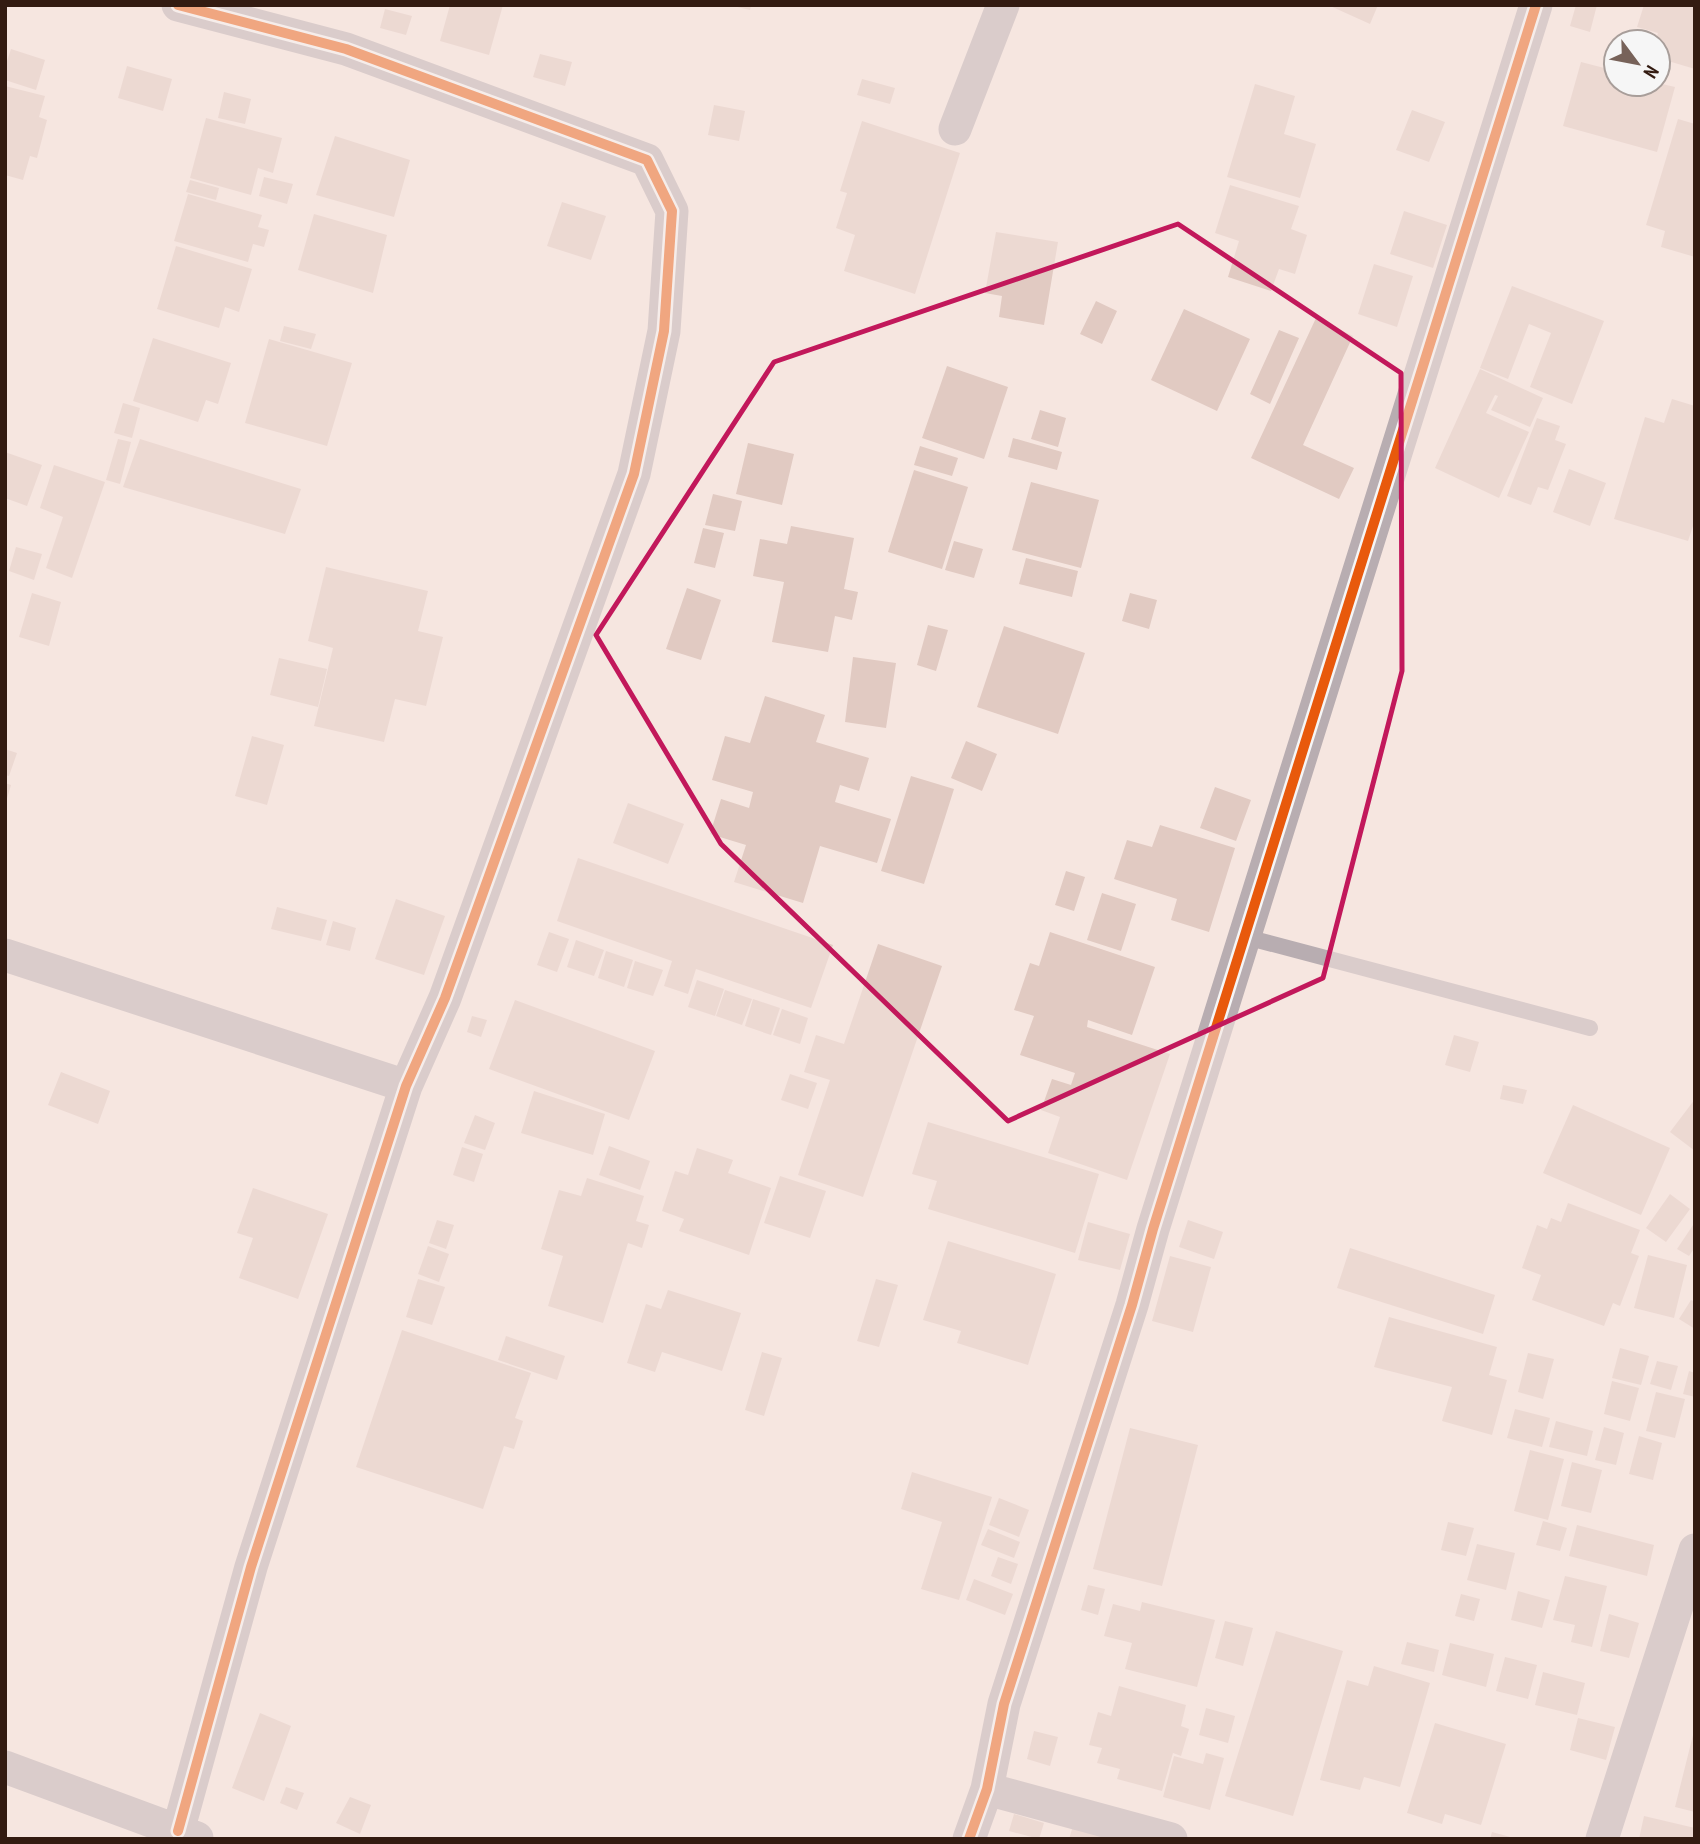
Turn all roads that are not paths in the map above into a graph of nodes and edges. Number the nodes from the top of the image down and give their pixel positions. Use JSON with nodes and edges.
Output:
{"nodes":[{"id":1,"x":178,"y":5,"type":"edge"},
{"id":2,"x":1003,"y":5,"type":"edge"},
{"id":3,"x":1536,"y":5,"type":"edge"},
{"id":4,"x":954,"y":129,"type":"dead end"},
{"id":5,"x":1246,"y":937,"type":"junction"},
{"id":6,"x":5,"y":955,"type":"edge"},
{"id":7,"x":1590,"y":1028,"type":"dead end"},
{"id":8,"x":406,"y":1086,"type":"junction"},
{"id":9,"x":1695,"y":1550,"type":"edge"},
{"id":10,"x":5,"y":1767,"type":"edge"},
{"id":11,"x":988,"y":1789,"type":"junction"},
{"id":12,"x":188,"y":1835,"type":"edge"},
{"id":13,"x":969,"y":1839,"type":"edge"},
{"id":14,"x":1171,"y":1839,"type":"edge"},
{"id":15,"x":1602,"y":1839,"type":"edge"}],
"edges":[{"from":1,"to":8,"type":"street"},
{"from":2,"to":4,"type":"street"},
{"from":3,"to":5,"type":"street"},
{"from":5,"to":7,"type":"lane"},
{"from":5,"to":11,"type":"street"},
{"from":6,"to":8,"type":"street"},
{"from":8,"to":12,"type":"street"},
{"from":9,"to":15,"type":"street"},
{"from":10,"to":12,"type":"street"},
{"from":11,"to":13,"type":"street"},
{"from":11,"to":14,"type":"street"}]}
